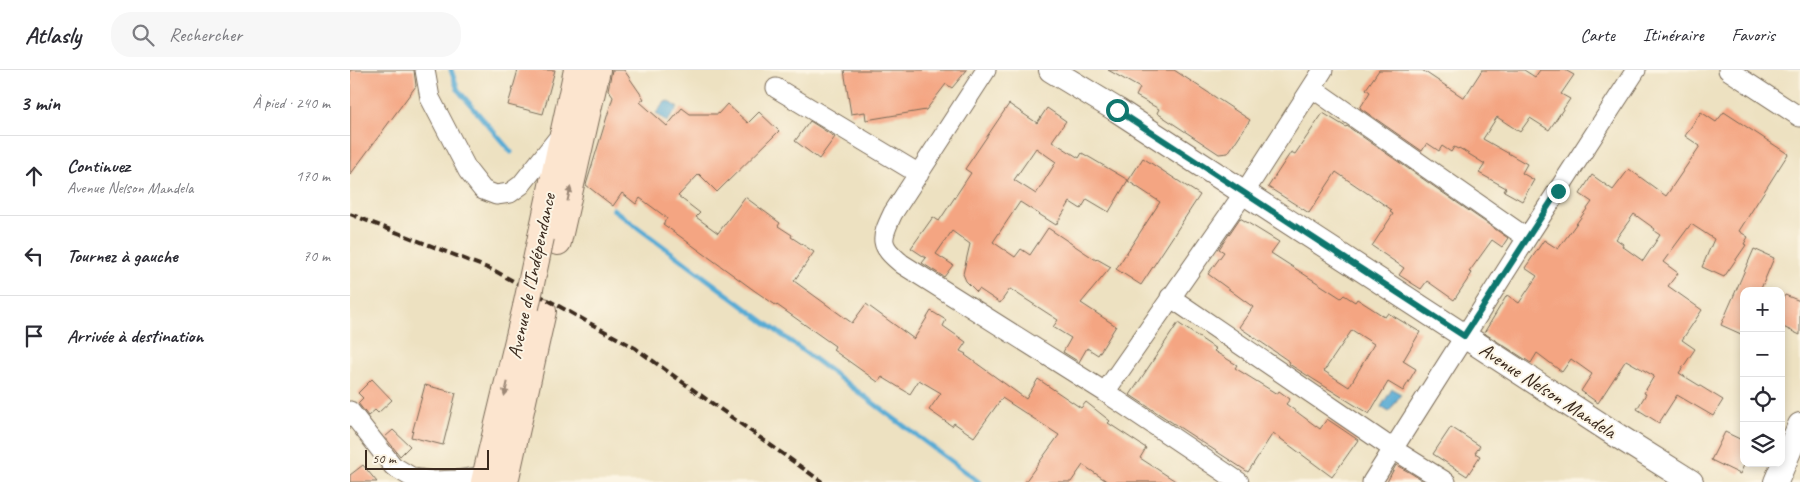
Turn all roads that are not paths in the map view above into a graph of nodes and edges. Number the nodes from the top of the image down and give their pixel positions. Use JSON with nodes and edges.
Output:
{"nodes":[{"id":1,"x":425,"y":70,"type":"edge"},
{"id":2,"x":577,"y":70,"type":"edge"},
{"id":3,"x":597,"y":70,"type":"edge"},
{"id":4,"x":986,"y":70,"type":"edge"},
{"id":5,"x":1051,"y":70,"type":"edge"},
{"id":6,"x":1323,"y":70,"type":"edge"},
{"id":7,"x":1636,"y":70,"type":"edge"},
{"id":8,"x":1728,"y":70,"type":"edge"},
{"id":9,"x":776,"y":88,"type":"dead end"},
{"id":10,"x":1312,"y":88,"type":"junction"},
{"id":11,"x":1800,"y":117,"type":"edge"},
{"id":12,"x":564,"y":130,"type":"junction"},
{"id":13,"x":919,"y":174,"type":"junction"},
{"id":14,"x":1244,"y":193,"type":"junction"},
{"id":15,"x":1527,"y":238,"type":"junction"},
{"id":16,"x":550,"y":240,"type":"junction"},
{"id":17,"x":1170,"y":297,"type":"junction"},
{"id":18,"x":1464,"y":336,"type":"junction"},
{"id":19,"x":1105,"y":392,"type":"junction"},
{"id":20,"x":350,"y":411,"type":"edge"},
{"id":21,"x":1800,"y":425,"type":"edge"},
{"id":22,"x":1393,"y":448,"type":"junction"},
{"id":23,"x":492,"y":480,"type":"edge"},
{"id":24,"x":1239,"y":482,"type":"edge"},
{"id":25,"x":1372,"y":482,"type":"edge"},
{"id":26,"x":1446,"y":482,"type":"edge"},
{"id":27,"x":1692,"y":482,"type":"edge"},
{"id":28,"x":1776,"y":482,"type":"edge"}],
"edges":[{"from":1,"to":12,"type":"street"},
{"from":2,"to":12,"type":"main road","name":"Avenue de l'Indépendance"},
{"from":16,"to":3,"type":"main road","name":"Avenue de l'Indépendance","one_way":true},
{"from":4,"to":13,"type":"street"},
{"from":5,"to":14,"type":"street","name":"Avenue Nelson Mandela"},
{"from":6,"to":10,"type":"street"},
{"from":7,"to":15,"type":"street"},
{"from":8,"to":11,"type":"street"},
{"from":9,"to":13,"type":"street"},
{"from":10,"to":14,"type":"street"},
{"from":10,"to":15,"type":"street"},
{"from":12,"to":16,"type":"main road","name":"Avenue de l'Indépendance"},
{"from":13,"to":19,"type":"street"},
{"from":14,"to":17,"type":"street"},
{"from":14,"to":18,"type":"street","name":"Avenue Nelson Mandela"},
{"from":15,"to":18,"type":"street"},
{"from":16,"to":23,"type":"main road","name":"Avenue de l'Indépendance","bridge":true},
{"from":17,"to":19,"type":"street"},
{"from":17,"to":22,"type":"street"},
{"from":18,"to":22,"type":"street"},
{"from":18,"to":27,"type":"street","name":"Avenue Nelson Mandela"},
{"from":19,"to":24,"type":"street"},
{"from":20,"to":23,"type":"street"},
{"from":21,"to":28,"type":"street"},
{"from":22,"to":25,"type":"street"},
{"from":22,"to":26,"type":"street"}]}
